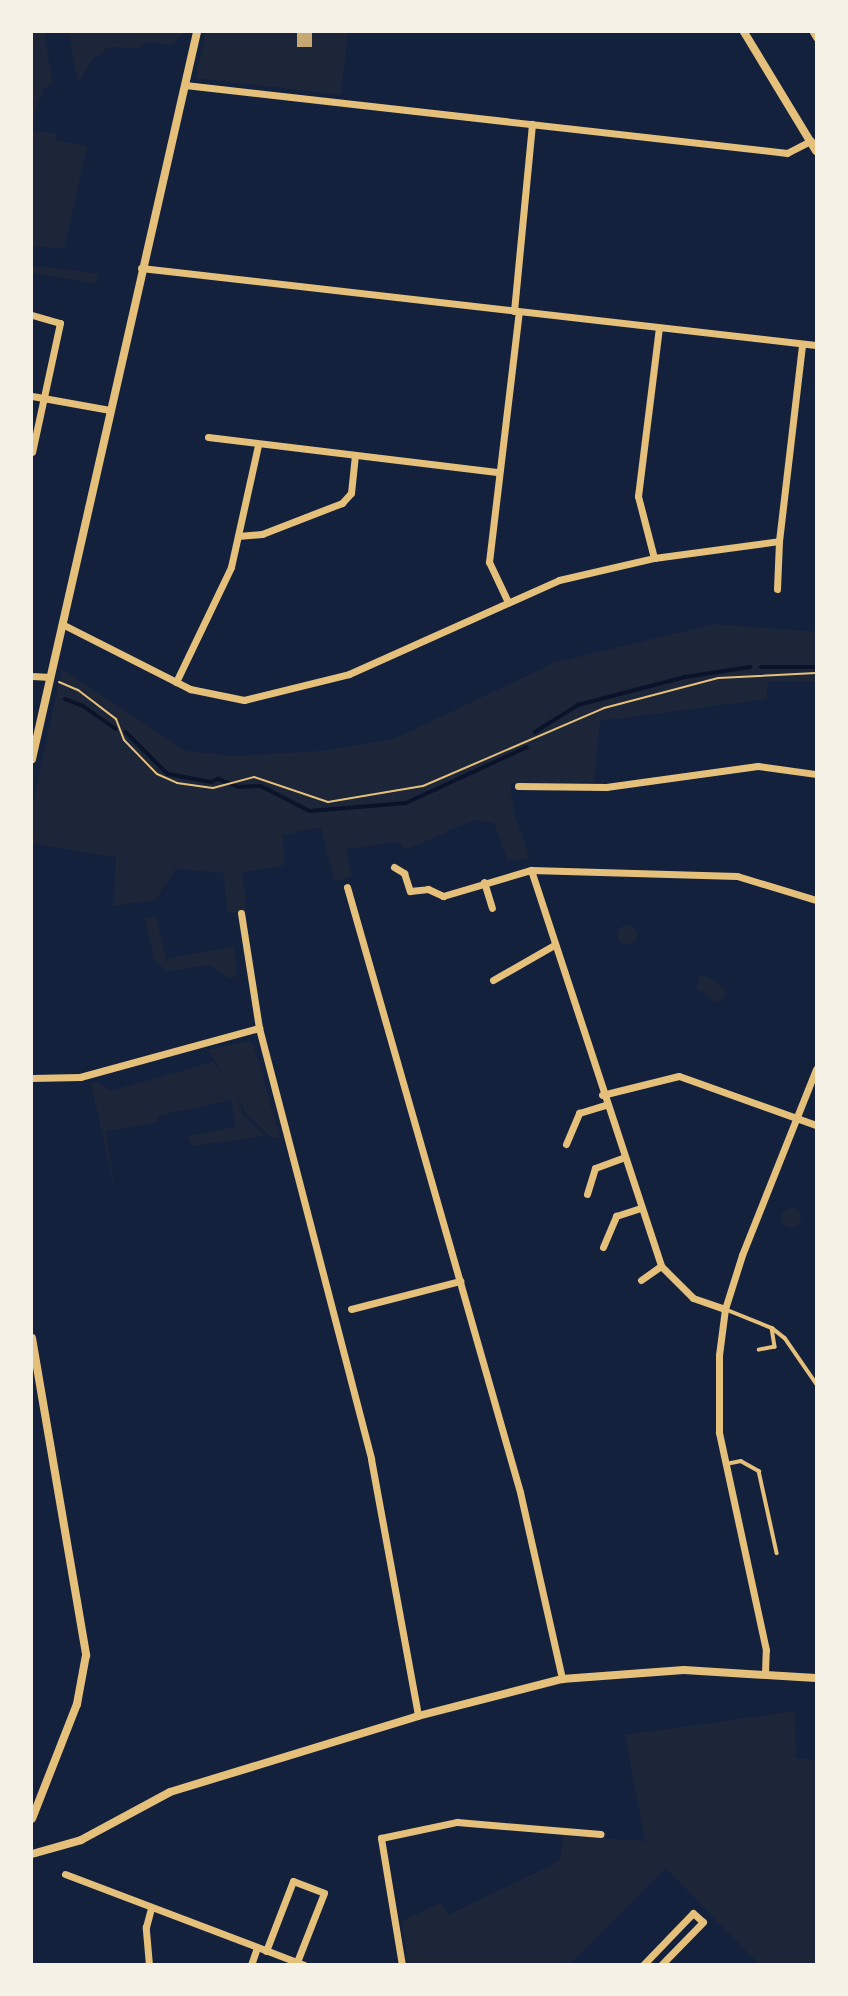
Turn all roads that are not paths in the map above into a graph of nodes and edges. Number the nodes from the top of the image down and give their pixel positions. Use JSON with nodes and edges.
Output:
{"nodes":[{"id":1,"x":197,"y":32,"type":"edge"},
{"id":2,"x":744,"y":32,"type":"edge"},
{"id":3,"x":813,"y":32,"type":"edge"},
{"id":4,"x":817,"y":37,"type":"edge"},
{"id":5,"x":185,"y":85,"type":"junction"},
{"id":6,"x":532,"y":124,"type":"junction"},
{"id":7,"x":811,"y":141,"type":"junction"},
{"id":8,"x":817,"y":151,"type":"edge"},
{"id":9,"x":140,"y":268,"type":"junction"},
{"id":10,"x":517,"y":312,"type":"junction"},
{"id":11,"x":32,"y":315,"type":"edge"},
{"id":12,"x":659,"y":328,"type":"junction"},
{"id":13,"x":802,"y":344,"type":"junction"},
{"id":14,"x":817,"y":345,"type":"edge"},
{"id":15,"x":32,"y":396,"type":"edge"},
{"id":16,"x":44,"y":396,"type":"junction"},
{"id":17,"x":110,"y":410,"type":"junction"},
{"id":18,"x":208,"y":438,"type":"dead end"},
{"id":19,"x":258,"y":445,"type":"junction"},
{"id":20,"x":32,"y":452,"type":"edge"},
{"id":21,"x":355,"y":456,"type":"junction"},
{"id":22,"x":499,"y":472,"type":"junction"},
{"id":23,"x":238,"y":536,"type":"junction"},
{"id":24,"x":779,"y":541,"type":"junction"},
{"id":25,"x":654,"y":558,"type":"junction"},
{"id":26,"x":777,"y":589,"type":"dead end"},
{"id":27,"x":507,"y":600,"type":"junction"},
{"id":28,"x":62,"y":624,"type":"junction"},
{"id":29,"x":32,"y":676,"type":"edge"},
{"id":30,"x":50,"y":677,"type":"junction"},
{"id":31,"x":176,"y":682,"type":"junction"},
{"id":32,"x":32,"y":759,"type":"edge"},
{"id":33,"x":817,"y":774,"type":"edge"},
{"id":34,"x":518,"y":786,"type":"dead end"},
{"id":35,"x":394,"y":867,"type":"dead end"},
{"id":36,"x":531,"y":870,"type":"junction"},
{"id":37,"x":484,"y":882,"type":"junction"},
{"id":38,"x":347,"y":887,"type":"dead end"},
{"id":39,"x":817,"y":900,"type":"edge"},
{"id":40,"x":492,"y":908,"type":"dead end"},
{"id":41,"x":241,"y":913,"type":"dead end"},
{"id":42,"x":554,"y":945,"type":"junction"},
{"id":43,"x":493,"y":980,"type":"dead end"},
{"id":44,"x":259,"y":1028,"type":"junction"},
{"id":45,"x":817,"y":1069,"type":"edge"},
{"id":46,"x":32,"y":1078,"type":"edge"},
{"id":47,"x":602,"y":1095,"type":"junction"},
{"id":48,"x":605,"y":1105,"type":"junction"},
{"id":49,"x":799,"y":1118,"type":"junction"},
{"id":50,"x":817,"y":1125,"type":"edge"},
{"id":51,"x":566,"y":1144,"type":"dead end"},
{"id":52,"x":622,"y":1158,"type":"junction"},
{"id":53,"x":587,"y":1194,"type":"dead end"},
{"id":54,"x":640,"y":1208,"type":"junction"},
{"id":55,"x":603,"y":1247,"type":"dead end"},
{"id":56,"x":661,"y":1266,"type":"junction"},
{"id":57,"x":641,"y":1280,"type":"dead end"},
{"id":58,"x":460,"y":1281,"type":"junction"},
{"id":59,"x":351,"y":1309,"type":"dead end"},
{"id":60,"x":725,"y":1309,"type":"junction"},
{"id":61,"x":772,"y":1328,"type":"junction"},
{"id":62,"x":32,"y":1338,"type":"edge"},
{"id":63,"x":759,"y":1350,"type":"dead end"},
{"id":64,"x":817,"y":1383,"type":"edge"},
{"id":65,"x":724,"y":1464,"type":"junction"},
{"id":66,"x":777,"y":1553,"type":"dead end"},
{"id":67,"x":765,"y":1673,"type":"junction"},
{"id":68,"x":817,"y":1678,"type":"edge"},
{"id":69,"x":562,"y":1679,"type":"junction"},
{"id":70,"x":418,"y":1716,"type":"junction"},
{"id":71,"x":32,"y":1819,"type":"edge"},
{"id":72,"x":600,"y":1834,"type":"dead end"},
{"id":73,"x":32,"y":1854,"type":"edge"},
{"id":74,"x":65,"y":1874,"type":"dead end"},
{"id":75,"x":151,"y":1908,"type":"junction"},
{"id":76,"x":257,"y":1948,"type":"junction"},
{"id":77,"x":266,"y":1951,"type":"junction"},
{"id":78,"x":651,"y":1956,"type":"junction"},
{"id":79,"x":300,"y":1963,"type":"edge"},
{"id":80,"x":149,"y":1965,"type":"edge"},
{"id":81,"x":251,"y":1965,"type":"edge"},
{"id":82,"x":402,"y":1965,"type":"edge"},
{"id":83,"x":643,"y":1965,"type":"edge"},
{"id":84,"x":660,"y":1965,"type":"edge"}],
"edges":[{"from":1,"to":5,"type":"street"},
{"from":2,"to":7,"type":"street"},
{"from":3,"to":4,"type":"street"},
{"from":5,"to":6,"type":"street"},
{"from":5,"to":9,"type":"street"},
{"from":6,"to":7,"type":"street"},
{"from":6,"to":10,"type":"street"},
{"from":7,"to":8,"type":"street"},
{"from":9,"to":10,"type":"street"},
{"from":9,"to":17,"type":"street"},
{"from":10,"to":12,"type":"street"},
{"from":10,"to":22,"type":"street"},
{"from":11,"to":16,"type":"street"},
{"from":12,"to":13,"type":"street"},
{"from":12,"to":25,"type":"street"},
{"from":13,"to":14,"type":"street"},
{"from":13,"to":24,"type":"street"},
{"from":15,"to":16,"type":"street"},
{"from":16,"to":17,"type":"street"},
{"from":16,"to":20,"type":"street"},
{"from":17,"to":28,"type":"street"},
{"from":18,"to":19,"type":"street"},
{"from":19,"to":21,"type":"street"},
{"from":19,"to":23,"type":"street"},
{"from":21,"to":22,"type":"street"},
{"from":21,"to":23,"type":"street"},
{"from":22,"to":27,"type":"street"},
{"from":23,"to":31,"type":"street"},
{"from":24,"to":25,"type":"street"},
{"from":24,"to":26,"type":"street"},
{"from":25,"to":27,"type":"street"},
{"from":27,"to":31,"type":"street"},
{"from":28,"to":30,"type":"street"},
{"from":28,"to":31,"type":"street"},
{"from":29,"to":30,"type":"street"},
{"from":30,"to":32,"type":"street"},
{"from":33,"to":34,"type":"street"},
{"from":35,"to":37,"type":"street"},
{"from":36,"to":37,"type":"street"},
{"from":36,"to":39,"type":"street"},
{"from":36,"to":42,"type":"street"},
{"from":37,"to":40,"type":"street"},
{"from":38,"to":58,"type":"street"},
{"from":41,"to":44,"type":"street"},
{"from":42,"to":43,"type":"street"},
{"from":42,"to":47,"type":"street"},
{"from":44,"to":46,"type":"street"},
{"from":44,"to":70,"type":"street"},
{"from":45,"to":49,"type":"street"},
{"from":47,"to":48,"type":"street"},
{"from":47,"to":49,"type":"street"},
{"from":48,"to":51,"type":"street"},
{"from":48,"to":52,"type":"street"},
{"from":49,"to":50,"type":"street"},
{"from":49,"to":60,"type":"street"},
{"from":52,"to":53,"type":"street"},
{"from":52,"to":54,"type":"street"},
{"from":54,"to":55,"type":"street"},
{"from":54,"to":56,"type":"street"},
{"from":56,"to":57,"type":"street"},
{"from":56,"to":60,"type":"street"},
{"from":58,"to":59,"type":"street"},
{"from":58,"to":69,"type":"street"},
{"from":60,"to":61,"type":"lane"},
{"from":60,"to":65,"type":"street"},
{"from":61,"to":63,"type":"lane"},
{"from":61,"to":64,"type":"lane"},
{"from":62,"to":71,"type":"street"},
{"from":65,"to":66,"type":"lane"},
{"from":65,"to":67,"type":"street"},
{"from":67,"to":68,"type":"street"},
{"from":67,"to":69,"type":"street"},
{"from":69,"to":70,"type":"street"},
{"from":70,"to":73,"type":"street"},
{"from":72,"to":82,"type":"street"},
{"from":74,"to":75,"type":"street"},
{"from":75,"to":76,"type":"street"},
{"from":75,"to":80,"type":"street"},
{"from":76,"to":77,"type":"street"},
{"from":76,"to":81,"type":"street"},
{"from":77,"to":79,"type":"street"},
{"from":77,"to":79,"type":"street"},
{"from":78,"to":83,"type":"street"},
{"from":78,"to":84,"type":"street"},
{"from":78,"to":84,"type":"street"}]}
